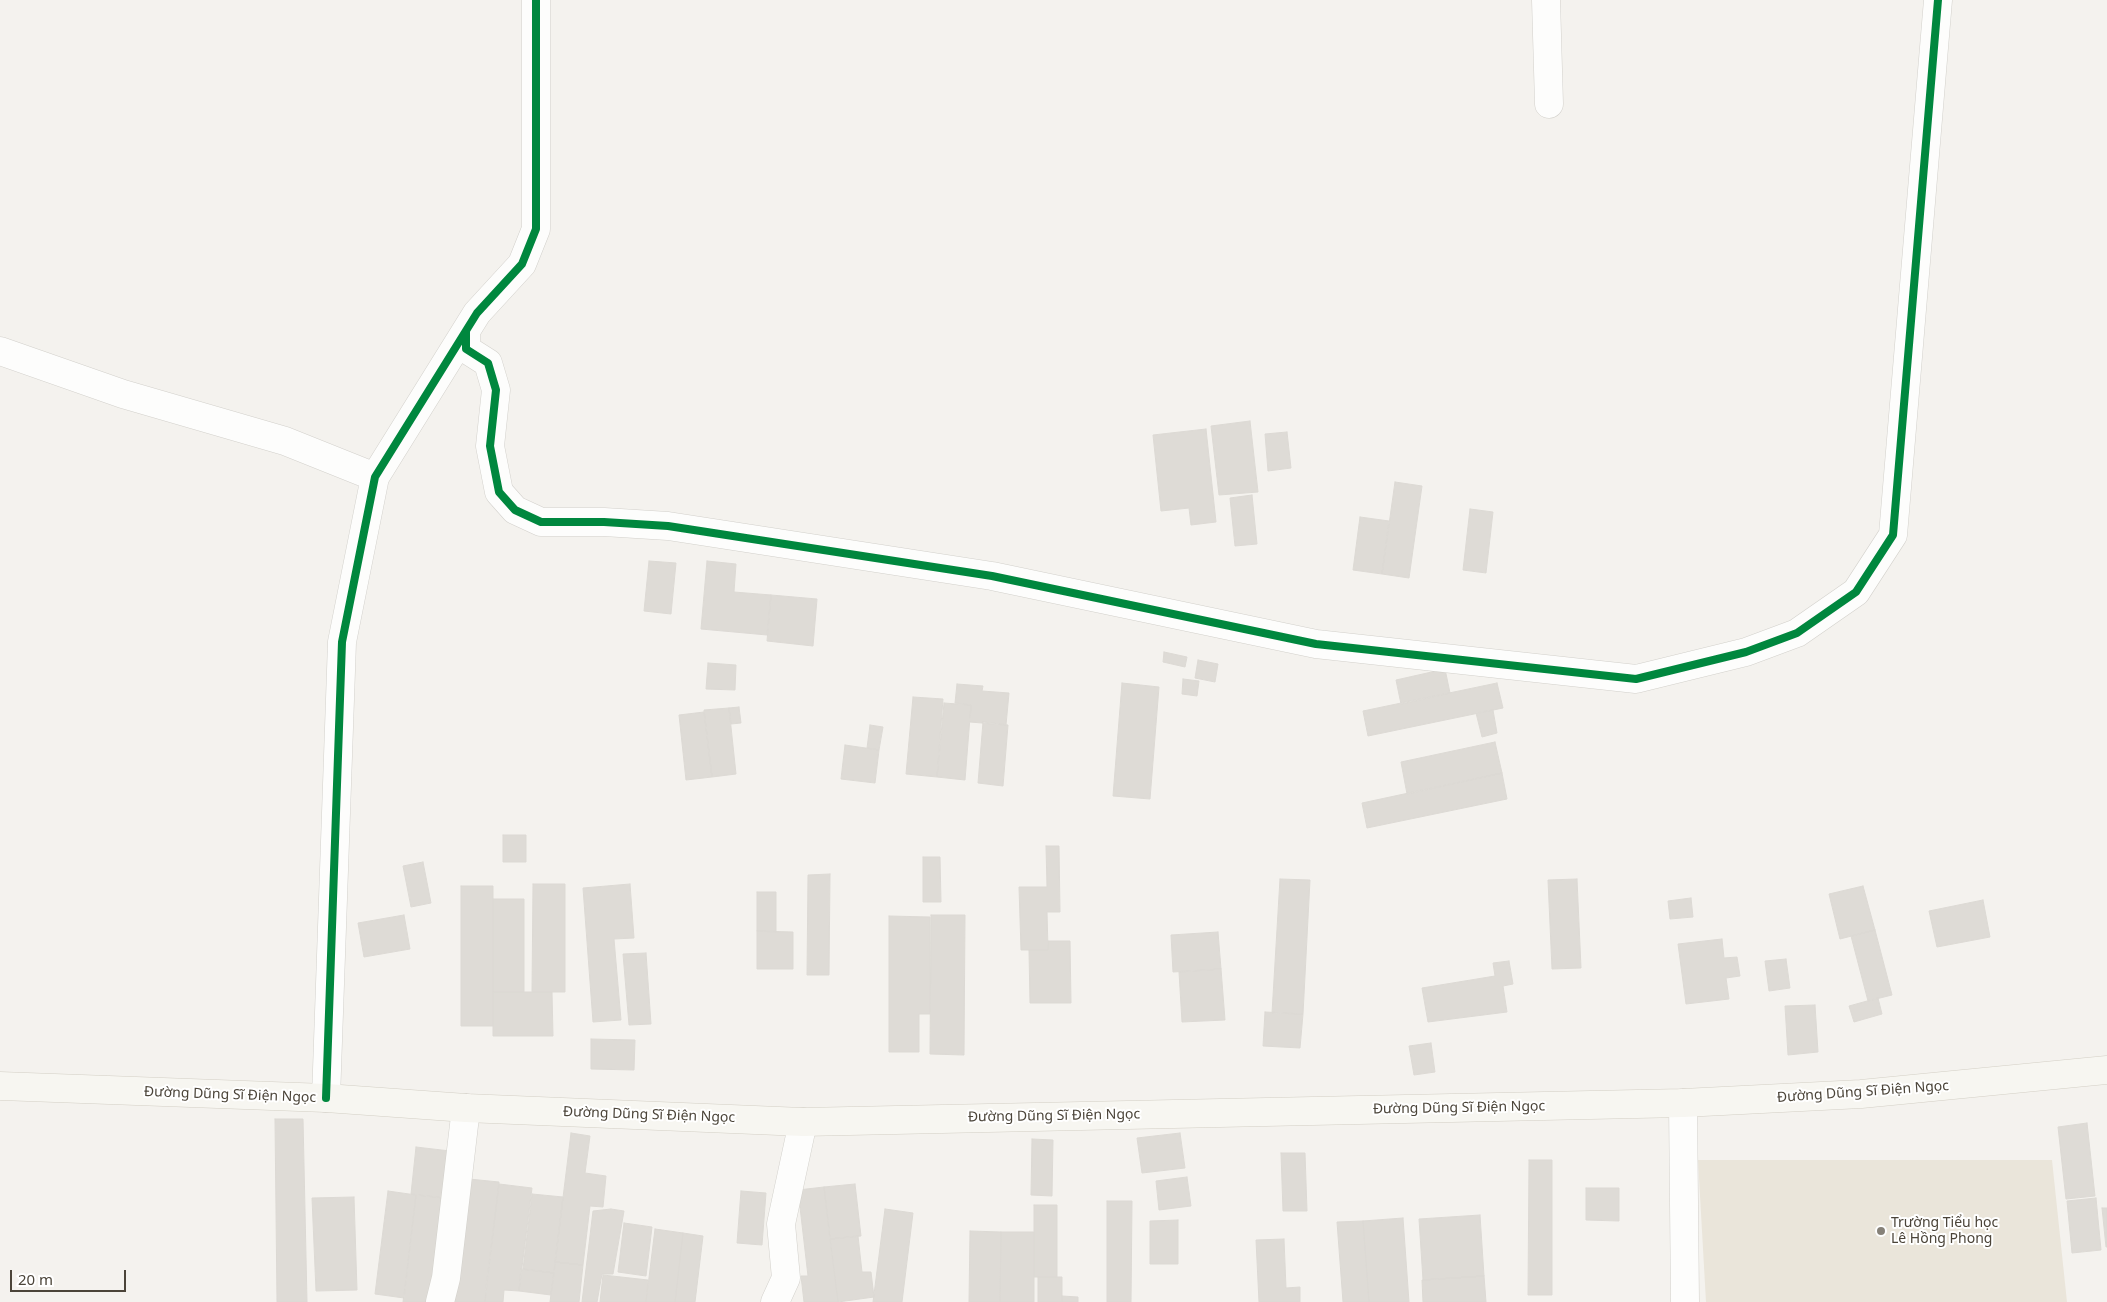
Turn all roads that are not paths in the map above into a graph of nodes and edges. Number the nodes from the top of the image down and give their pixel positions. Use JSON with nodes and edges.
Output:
{"nodes":[{"id":1,"x":536,"y":0,"type":"edge"},
{"id":2,"x":1546,"y":0,"type":"edge"},
{"id":3,"x":1938,"y":0,"type":"edge"},
{"id":4,"x":1549,"y":104,"type":"dead end"},
{"id":5,"x":466,"y":332,"type":"junction"},
{"id":6,"x":0,"y":351,"type":"edge"},
{"id":7,"x":375,"y":477,"type":"junction"},
{"id":8,"x":2107,"y":1070,"type":"edge"},
{"id":9,"x":0,"y":1086,"type":"edge"},
{"id":10,"x":326,"y":1098,"type":"junction"},
{"id":11,"x":1683,"y":1103,"type":"junction"},
{"id":12,"x":466,"y":1108,"type":"junction"},
{"id":13,"x":803,"y":1122,"type":"junction"},
{"id":14,"x":440,"y":1302,"type":"edge"},
{"id":15,"x":775,"y":1302,"type":"edge"},
{"id":16,"x":1686,"y":1302,"type":"edge"}],
"edges":[{"from":1,"to":5,"type":"street"},
{"from":2,"to":4,"type":"street"},
{"from":3,"to":5,"type":"street"},
{"from":5,"to":7,"type":"street"},
{"from":6,"to":7,"type":"street"},
{"from":7,"to":10,"type":"street"},
{"from":8,"to":11,"type":"main road","name":"Đường Dũng Sĩ Điện Ngọc"},
{"from":9,"to":10,"type":"main road","name":"Đường Dũng Sĩ Điện Ngọc"},
{"from":10,"to":12,"type":"main road","name":"Đường Dũng Sĩ Điện Ngọc"},
{"from":11,"to":13,"type":"main road","name":"Đường Dũng Sĩ Điện Ngọc"},
{"from":11,"to":16,"type":"street"},
{"from":12,"to":13,"type":"main road","name":"Đường Dũng Sĩ Điện Ngọc"},
{"from":12,"to":14,"type":"street"},
{"from":13,"to":15,"type":"street"}]}
